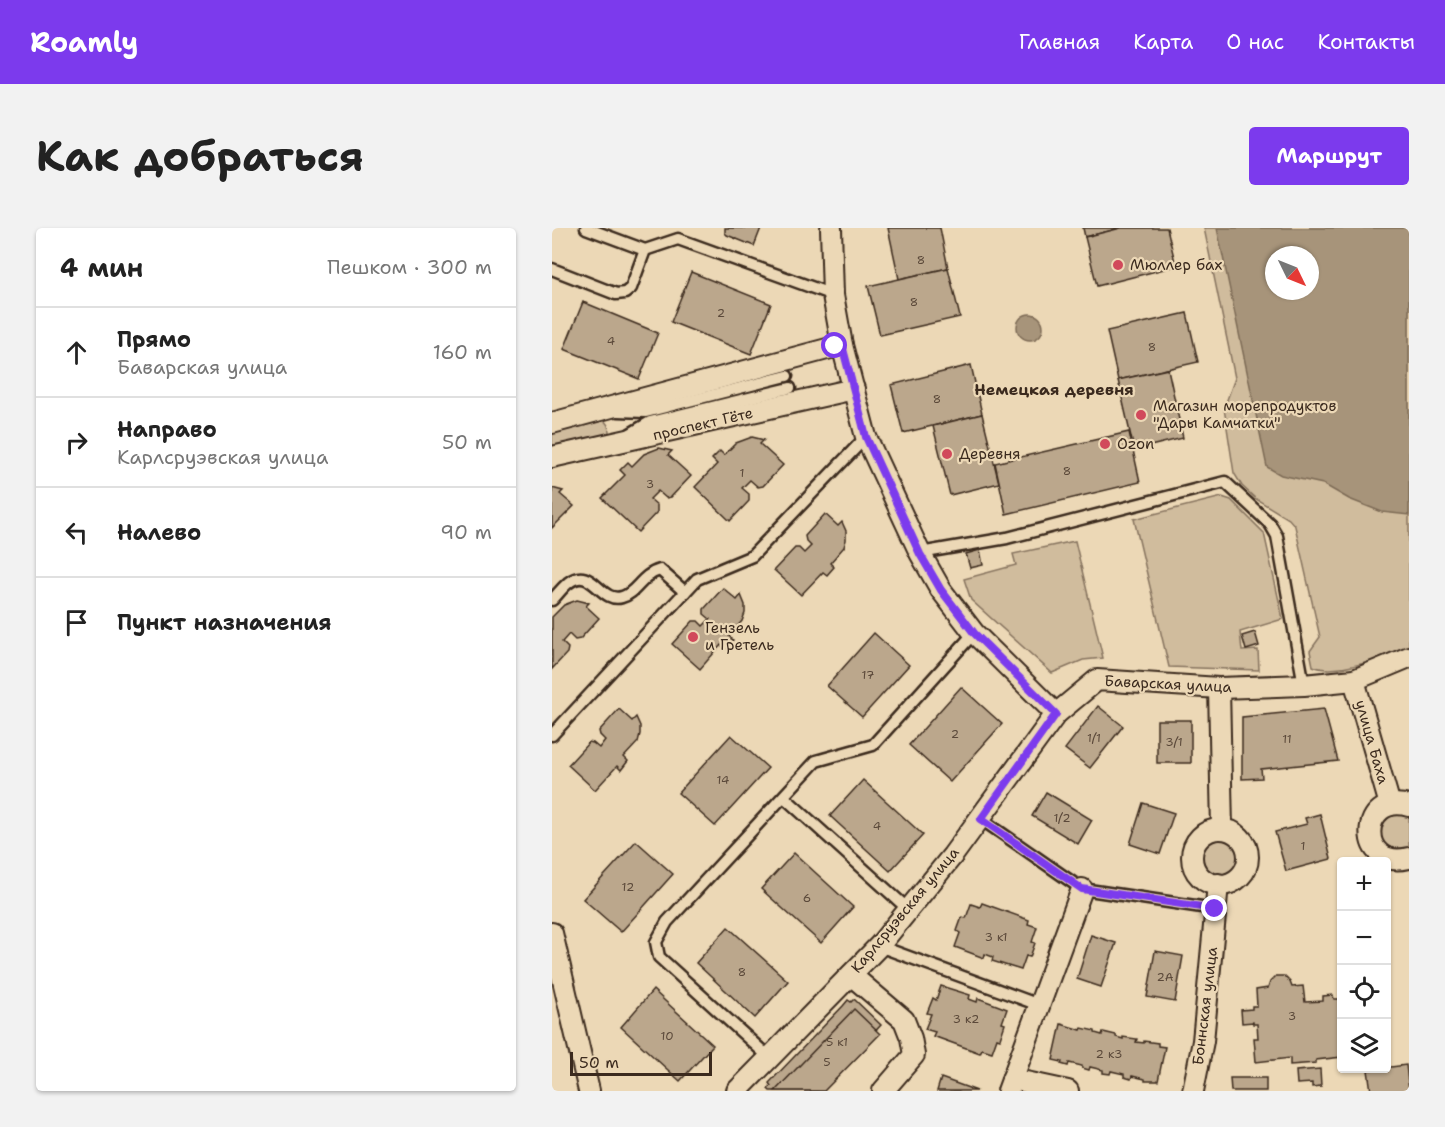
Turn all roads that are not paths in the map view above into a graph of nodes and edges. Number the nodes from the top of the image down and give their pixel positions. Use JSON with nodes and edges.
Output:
{"nodes":[{"id":1,"x":586,"y":228,"type":"edge"},
{"id":2,"x":831,"y":228,"type":"edge"},
{"id":3,"x":645,"y":250,"type":"junction"},
{"id":4,"x":552,"y":270,"type":"edge"},
{"id":5,"x":833,"y":295,"type":"junction"},
{"id":6,"x":842,"y":345,"type":"junction"},
{"id":7,"x":787,"y":376,"type":"dead end"},
{"id":8,"x":790,"y":388,"type":"dead end"},
{"id":9,"x":854,"y":389,"type":"junction"},
{"id":10,"x":601,"y":410,"type":"junction"},
{"id":11,"x":552,"y":423,"type":"edge"},
{"id":12,"x":866,"y":437,"type":"junction"},
{"id":13,"x":611,"y":445,"type":"junction"},
{"id":14,"x":552,"y":457,"type":"edge"},
{"id":15,"x":920,"y":554,"type":"junction"},
{"id":16,"x":685,"y":592,"type":"junction"},
{"id":17,"x":552,"y":600,"type":"edge"},
{"id":18,"x":974,"y":633,"type":"junction"},
{"id":19,"x":1409,"y":657,"type":"edge"},
{"id":20,"x":1354,"y":680,"type":"junction"},
{"id":21,"x":1304,"y":685,"type":"junction"},
{"id":22,"x":1219,"y":688,"type":"junction"},
{"id":23,"x":1056,"y":714,"type":"junction"},
{"id":24,"x":552,"y":735,"type":"edge"},
{"id":25,"x":784,"y":797,"type":"junction"},
{"id":26,"x":1400,"y":806,"type":"edge"},
{"id":27,"x":981,"y":819,"type":"junction"},
{"id":28,"x":1222,"y":829,"type":"junction"},
{"id":29,"x":1409,"y":858,"type":"edge"},
{"id":30,"x":1218,"y":884,"type":"junction"},
{"id":31,"x":1082,"y":889,"type":"junction"},
{"id":32,"x":1215,"y":909,"type":"junction"},
{"id":33,"x":909,"y":910,"type":"junction"},
{"id":34,"x":552,"y":933,"type":"edge"},
{"id":35,"x":879,"y":946,"type":"junction"},
{"id":36,"x":850,"y":975,"type":"junction"},
{"id":37,"x":1040,"y":1005,"type":"junction"},
{"id":38,"x":770,"y":1058,"type":"junction"},
{"id":39,"x":1010,"y":1085,"type":"edge"},
{"id":40,"x":589,"y":1091,"type":"edge"},
{"id":41,"x":737,"y":1091,"type":"edge"},
{"id":42,"x":883,"y":1091,"type":"edge"},
{"id":43,"x":1068,"y":1091,"type":"edge"},
{"id":44,"x":1193,"y":1091,"type":"edge"}],
"edges":[{"from":1,"to":3,"type":"lane"},
{"from":2,"to":5,"type":"street"},
{"from":3,"to":4,"type":"lane"},
{"from":3,"to":5,"type":"lane"},
{"from":5,"to":6,"type":"street"},
{"from":6,"to":9,"type":"street"},
{"from":6,"to":10,"type":"street"},
{"from":7,"to":10,"type":"lane"},
{"from":8,"to":13,"type":"lane"},
{"from":9,"to":12,"type":"street"},
{"from":9,"to":13,"type":"street","name":"проспект Гёте"},
{"from":10,"to":11,"type":"street"},
{"from":12,"to":15,"type":"street"},
{"from":12,"to":16,"type":"lane"},
{"from":13,"to":14,"type":"street","name":"проспект Гёте"},
{"from":15,"to":18,"type":"street"},
{"from":15,"to":21,"type":"lane"},
{"from":16,"to":17,"type":"lane"},
{"from":16,"to":24,"type":"lane"},
{"from":18,"to":23,"type":"street"},
{"from":18,"to":25,"type":"lane"},
{"from":19,"to":20,"type":"street","name":"Баварская улица"},
{"from":20,"to":21,"type":"street","name":"Баварская улица"},
{"from":20,"to":26,"type":"street","name":"улица Баха"},
{"from":21,"to":22,"type":"street","name":"Баварская улица"},
{"from":22,"to":23,"type":"street","name":"Баварская улица"},
{"from":22,"to":28,"type":"street"},
{"from":23,"to":27,"type":"street","name":"Карлсруэвская улица"},
{"from":25,"to":33,"type":"lane"},
{"from":25,"to":38,"type":"lane"},
{"from":26,"to":29,"type":"street"},
{"from":27,"to":31,"type":"lane"},
{"from":27,"to":33,"type":"street","name":"Карлсруэвская улица"},
{"from":28,"to":30,"type":"street"},
{"from":28,"to":30,"type":"street"},
{"from":30,"to":32,"type":"street","name":"Боннская улица"},
{"from":31,"to":32,"type":"lane"},
{"from":31,"to":37,"type":"street"},
{"from":32,"to":44,"type":"street","name":"Боннская улица"},
{"from":33,"to":35,"type":"street","name":"Карлсруэвская улица"},
{"from":34,"to":40,"type":"street"},
{"from":35,"to":36,"type":"street","name":"Карлсруэвская улица"},
{"from":35,"to":37,"type":"lane"},
{"from":36,"to":38,"type":"street","name":"Карлсруэвская улица"},
{"from":36,"to":42,"type":"street"},
{"from":37,"to":39,"type":"street"},
{"from":38,"to":41,"type":"street","name":"Карлсруэвская улица"},
{"from":39,"to":43,"type":"street"}]}
